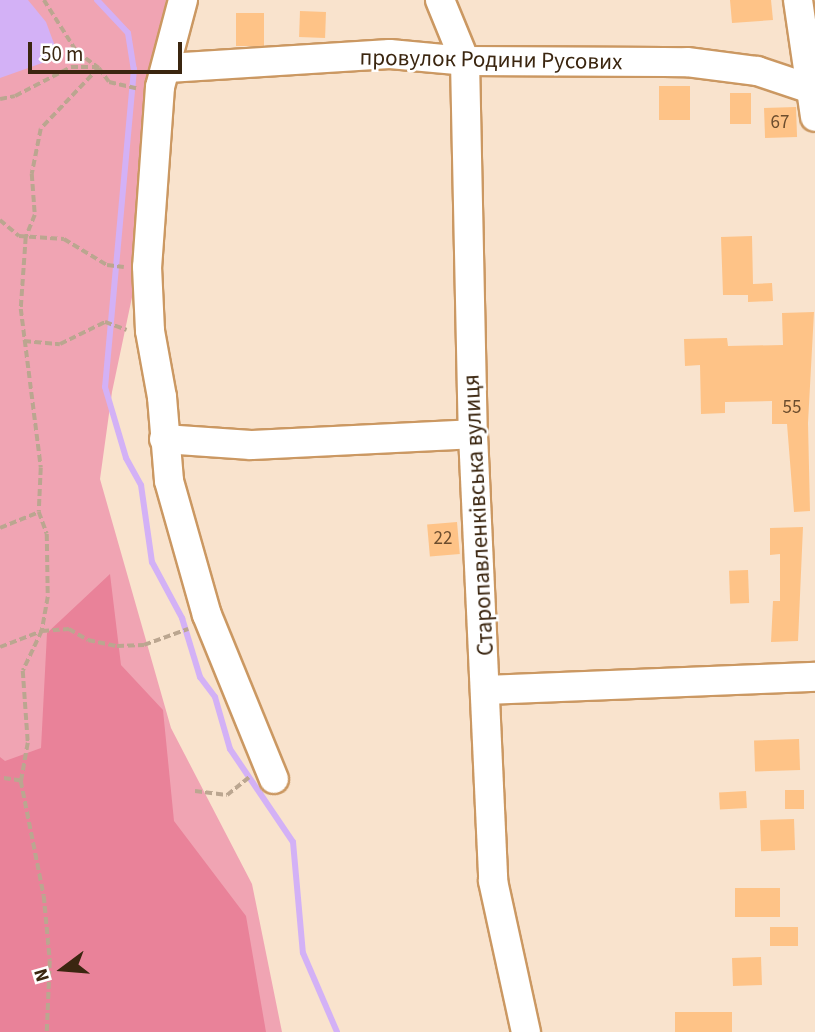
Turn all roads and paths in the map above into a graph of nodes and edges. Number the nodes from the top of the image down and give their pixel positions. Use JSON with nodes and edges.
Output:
{"nodes":[{"id":1,"x":44,"y":0,"type":"edge"},
{"id":2,"x":183,"y":0,"type":"edge"},
{"id":3,"x":440,"y":0,"type":"edge"},
{"id":4,"x":798,"y":0,"type":"edge"},
{"id":5,"x":466,"y":61,"type":"junction"},
{"id":6,"x":99,"y":68,"type":"junction"},
{"id":7,"x":168,"y":68,"type":"junction"},
{"id":8,"x":136,"y":89,"type":"dead end"},
{"id":9,"x":0,"y":99,"type":"edge"},
{"id":10,"x":813,"y":104,"type":"edge"},
{"id":11,"x":0,"y":220,"type":"edge"},
{"id":12,"x":26,"y":237,"type":"junction"},
{"id":13,"x":121,"y":267,"type":"dead end"},
{"id":14,"x":113,"y":322,"type":"dead end"},
{"id":15,"x":24,"y":341,"type":"junction"},
{"id":16,"x":473,"y":434,"type":"junction"},
{"id":17,"x":164,"y":439,"type":"junction"},
{"id":18,"x":39,"y":512,"type":"junction"},
{"id":19,"x":0,"y":528,"type":"edge"},
{"id":20,"x":42,"y":631,"type":"junction"},
{"id":21,"x":183,"y":631,"type":"dead end"},
{"id":22,"x":0,"y":648,"type":"edge"},
{"id":23,"x":815,"y":677,"type":"edge"},
{"id":24,"x":487,"y":690,"type":"junction"},
{"id":25,"x":0,"y":778,"type":"edge"},
{"id":26,"x":274,"y":779,"type":"dead end"},
{"id":27,"x":246,"y":780,"type":"dead end"},
{"id":28,"x":21,"y":781,"type":"junction"},
{"id":29,"x":195,"y":792,"type":"dead end"},
{"id":30,"x":47,"y":1032,"type":"edge"},
{"id":31,"x":526,"y":1032,"type":"edge"}],
"edges":[{"from":1,"to":6,"type":"path"},
{"from":2,"to":7,"type":"street"},
{"from":3,"to":5,"type":"street","name":"Старопавленківська вулиця"},
{"from":4,"to":10,"type":"street"},
{"from":5,"to":7,"type":"street","name":"провулок Родини Русових"},
{"from":5,"to":10,"type":"street","name":"провулок Родини Русових"},
{"from":5,"to":16,"type":"street","name":"Старопавленківська вулиця"},
{"from":6,"to":8,"type":"path"},
{"from":6,"to":9,"type":"path"},
{"from":6,"to":12,"type":"path"},
{"from":7,"to":17,"type":"street"},
{"from":11,"to":12,"type":"path"},
{"from":12,"to":13,"type":"path"},
{"from":12,"to":15,"type":"path"},
{"from":14,"to":15,"type":"path"},
{"from":15,"to":18,"type":"path"},
{"from":16,"to":17,"type":"street"},
{"from":16,"to":24,"type":"street","name":"Старопавленківська вулиця"},
{"from":17,"to":26,"type":"street"},
{"from":18,"to":19,"type":"path"},
{"from":18,"to":20,"type":"path"},
{"from":20,"to":21,"type":"path"},
{"from":20,"to":22,"type":"path"},
{"from":20,"to":28,"type":"path"},
{"from":23,"to":24,"type":"street"},
{"from":24,"to":31,"type":"street","name":"Старопавленківська вулиця"},
{"from":25,"to":28,"type":"path"},
{"from":27,"to":29,"type":"path"},
{"from":28,"to":30,"type":"path"}]}
